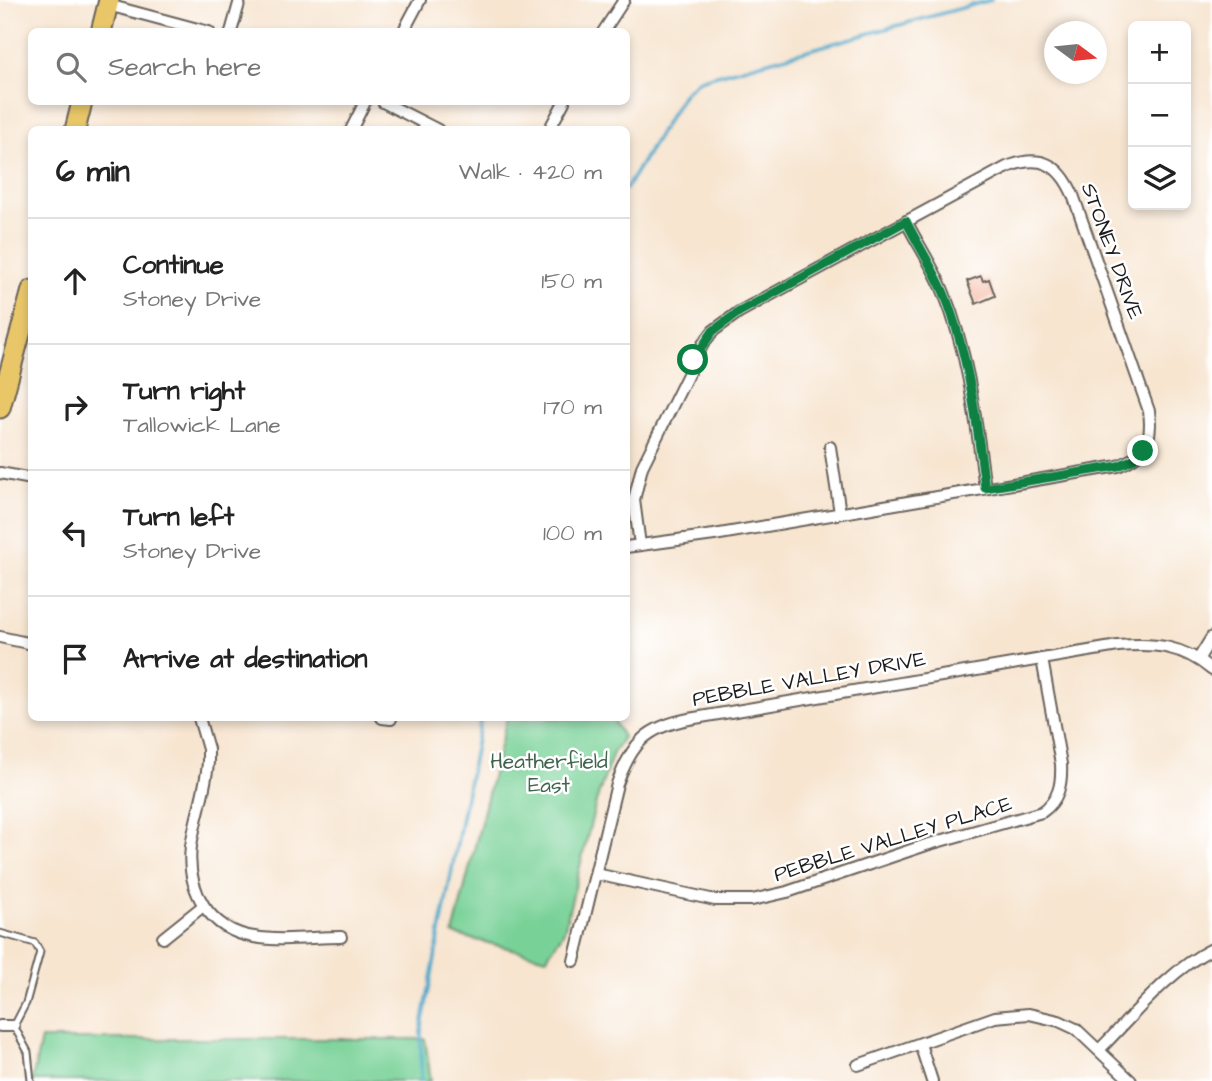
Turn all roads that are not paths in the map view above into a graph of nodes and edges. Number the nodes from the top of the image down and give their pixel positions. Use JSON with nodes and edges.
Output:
{"nodes":[{"id":1,"x":240,"y":0,"type":"edge"},
{"id":2,"x":420,"y":0,"type":"edge"},
{"id":3,"x":624,"y":0,"type":"edge"},
{"id":4,"x":109,"y":2,"type":"edge"},
{"id":5,"x":102,"y":28,"type":"edge"},
{"id":6,"x":196,"y":28,"type":"edge"},
{"id":7,"x":232,"y":28,"type":"edge"},
{"id":8,"x":405,"y":28,"type":"edge"},
{"id":9,"x":606,"y":28,"type":"edge"},
{"id":10,"x":81,"y":105,"type":"edge"},
{"id":11,"x":364,"y":105,"type":"edge"},
{"id":12,"x":389,"y":105,"type":"edge"},
{"id":13,"x":562,"y":105,"type":"edge"},
{"id":14,"x":76,"y":126,"type":"edge"},
{"id":15,"x":353,"y":126,"type":"edge"},
{"id":16,"x":430,"y":126,"type":"edge"},
{"id":17,"x":551,"y":126,"type":"edge"},
{"id":18,"x":906,"y":221,"type":"junction"},
{"id":19,"x":28,"y":305,"type":"edge"},
{"id":20,"x":0,"y":408,"type":"edge"},
{"id":21,"x":830,"y":447,"type":"dead end"},
{"id":22,"x":0,"y":473,"type":"edge"},
{"id":23,"x":28,"y":478,"type":"edge"},
{"id":24,"x":985,"y":488,"type":"junction"},
{"id":25,"x":840,"y":513,"type":"junction"},
{"id":26,"x":640,"y":545,"type":"junction"},
{"id":27,"x":630,"y":546,"type":"edge"},
{"id":28,"x":0,"y":637,"type":"edge"},
{"id":29,"x":1212,"y":637,"type":"edge"},
{"id":30,"x":28,"y":644,"type":"edge"},
{"id":31,"x":1199,"y":658,"type":"junction"},
{"id":32,"x":1042,"y":659,"type":"junction"},
{"id":33,"x":1212,"y":670,"type":"edge"},
{"id":34,"x":200,"y":721,"type":"edge"},
{"id":35,"x":596,"y":874,"type":"junction"},
{"id":36,"x":203,"y":906,"type":"junction"},
{"id":37,"x":0,"y":933,"type":"edge"},
{"id":38,"x":341,"y":937,"type":"dead end"},
{"id":39,"x":163,"y":938,"type":"dead end"},
{"id":40,"x":1212,"y":949,"type":"edge"},
{"id":41,"x":574,"y":961,"type":"dead end"},
{"id":42,"x":0,"y":1026,"type":"edge"},
{"id":43,"x":14,"y":1026,"type":"junction"},
{"id":44,"x":919,"y":1044,"type":"junction"},
{"id":45,"x":1100,"y":1050,"type":"junction"},
{"id":46,"x":858,"y":1065,"type":"dead end"},
{"id":47,"x":31,"y":1081,"type":"edge"},
{"id":48,"x":932,"y":1081,"type":"edge"},
{"id":49,"x":1130,"y":1081,"type":"edge"}],
"edges":[{"from":1,"to":7,"type":"street"},
{"from":2,"to":8,"type":"street"},
{"from":3,"to":9,"type":"street"},
{"from":4,"to":5,"type":"highway"},
{"from":4,"to":6,"type":"street"},
{"from":10,"to":14,"type":"highway"},
{"from":11,"to":15,"type":"street"},
{"from":12,"to":16,"type":"street"},
{"from":13,"to":17,"type":"street"},
{"from":18,"to":24,"type":"street"},
{"from":18,"to":24,"type":"street","name":"STONEY DRIVE"},
{"from":18,"to":26,"type":"street","name":"STONEY DRIVE"},
{"from":19,"to":20,"type":"highway"},
{"from":21,"to":25,"type":"street"},
{"from":22,"to":23,"type":"street"},
{"from":24,"to":25,"type":"street","name":"STONEY DRIVE"},
{"from":25,"to":26,"type":"street","name":"STONEY DRIVE"},
{"from":26,"to":27,"type":"street","name":"STONEY DRIVE"},
{"from":28,"to":30,"type":"street"},
{"from":29,"to":31,"type":"street"},
{"from":31,"to":32,"type":"street","name":"PEBBLE VALLEY DRIVE"},
{"from":31,"to":33,"type":"street","name":"PEBBLE VALLEY DRIVE"},
{"from":32,"to":35,"type":"street","name":"PEBBLE VALLEY DRIVE"},
{"from":32,"to":35,"type":"street","name":"PEBBLE VALLEY PLACE"},
{"from":34,"to":36,"type":"street"},
{"from":35,"to":41,"type":"street","name":"PEBBLE VALLEY DRIVE"},
{"from":36,"to":38,"type":"street"},
{"from":36,"to":39,"type":"street"},
{"from":37,"to":43,"type":"lane"},
{"from":40,"to":45,"type":"street"},
{"from":42,"to":43,"type":"street"},
{"from":43,"to":47,"type":"lane"},
{"from":44,"to":45,"type":"street"},
{"from":44,"to":46,"type":"street"},
{"from":44,"to":48,"type":"street"},
{"from":45,"to":49,"type":"street"}]}
